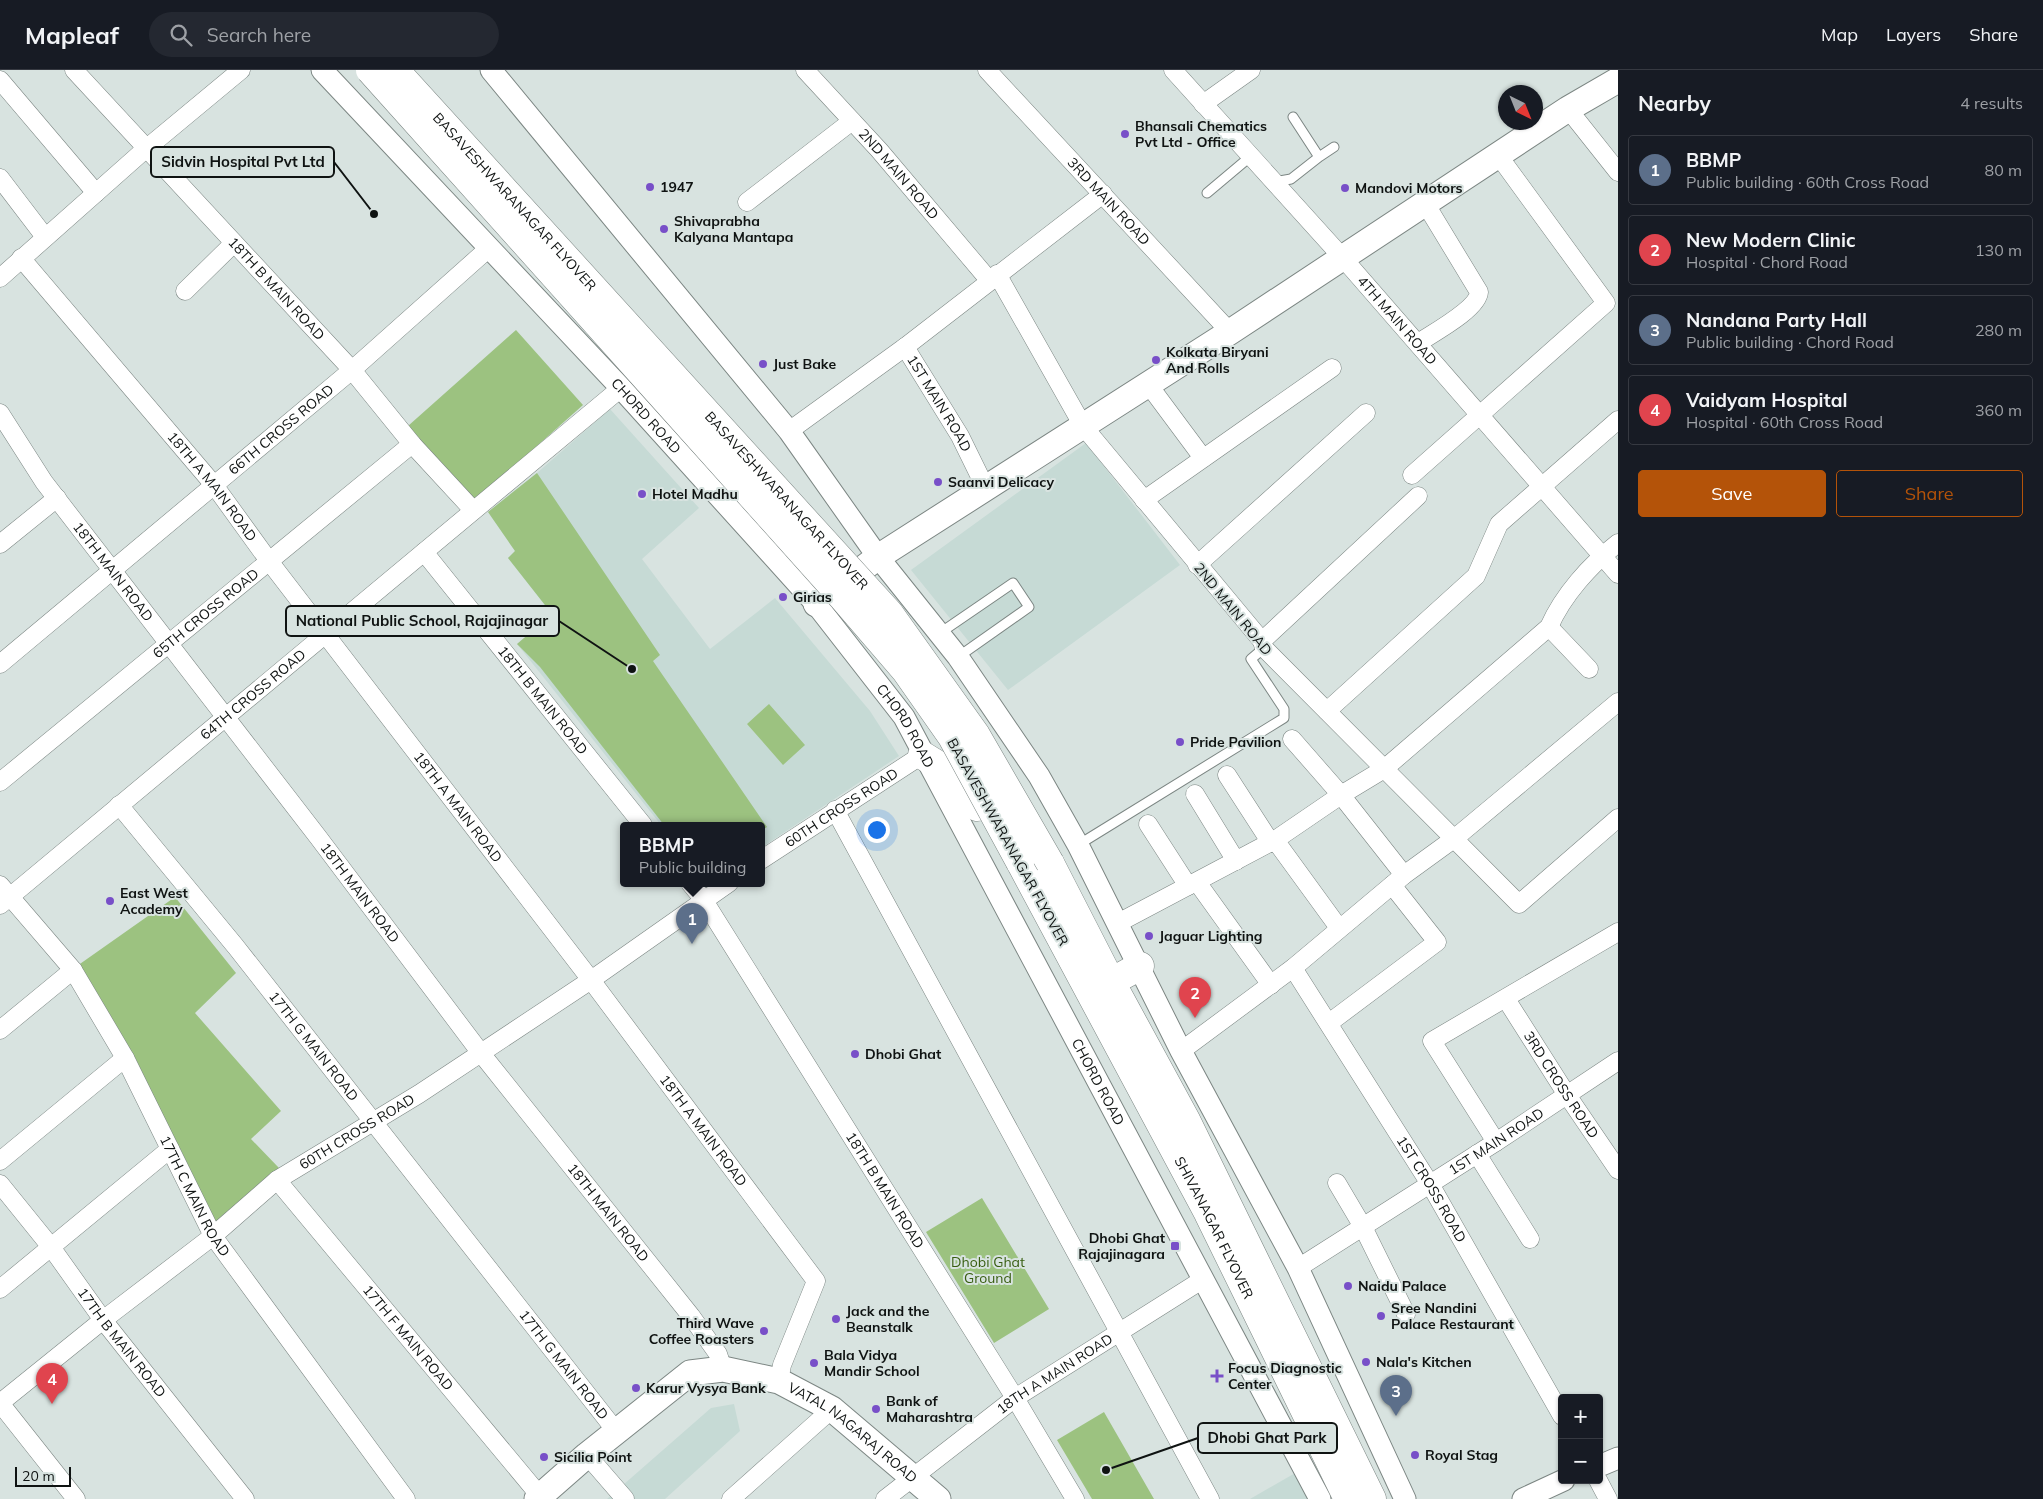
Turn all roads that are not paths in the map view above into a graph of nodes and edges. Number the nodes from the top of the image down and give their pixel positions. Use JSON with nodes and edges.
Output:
{"nodes":[{"id":1,"x":74,"y":70,"type":"edge"},
{"id":2,"x":241,"y":70,"type":"edge"},
{"id":3,"x":322,"y":70,"type":"edge"},
{"id":4,"x":370,"y":70,"type":"edge"},
{"id":5,"x":395,"y":70,"type":"edge"},
{"id":6,"x":491,"y":70,"type":"edge"},
{"id":7,"x":805,"y":70,"type":"edge"},
{"id":8,"x":987,"y":70,"type":"edge"},
{"id":9,"x":1173,"y":70,"type":"edge"},
{"id":10,"x":1251,"y":70,"type":"edge"},
{"id":11,"x":0,"y":80,"type":"edge"},
{"id":12,"x":1618,"y":80,"type":"edge"},
{"id":13,"x":1203,"y":104,"type":"junction"},
{"id":14,"x":1568,"y":109,"type":"junction"},
{"id":15,"x":1293,"y":117,"type":"dead end"},
{"id":16,"x":852,"y":121,"type":"junction"},
{"id":17,"x":1334,"y":147,"type":"dead end"},
{"id":18,"x":147,"y":148,"type":"junction"},
{"id":19,"x":1498,"y":155,"type":"junction"},
{"id":20,"x":1251,"y":156,"type":"junction"},
{"id":21,"x":1319,"y":157,"type":"junction"},
{"id":22,"x":1618,"y":172,"type":"edge"},
{"id":23,"x":0,"y":178,"type":"edge"},
{"id":24,"x":1274,"y":182,"type":"junction"},
{"id":25,"x":96,"y":193,"type":"junction"},
{"id":26,"x":1207,"y":193,"type":"dead end"},
{"id":27,"x":1103,"y":194,"type":"junction"},
{"id":28,"x":748,"y":202,"type":"dead end"},
{"id":29,"x":1424,"y":203,"type":"junction"},
{"id":30,"x":45,"y":237,"type":"junction"},
{"id":31,"x":234,"y":243,"type":"junction"},
{"id":32,"x":489,"y":248,"type":"junction"},
{"id":33,"x":1342,"y":257,"type":"junction"},
{"id":34,"x":21,"y":258,"type":"junction"},
{"id":35,"x":993,"y":277,"type":"junction"},
{"id":36,"x":0,"y":278,"type":"edge"},
{"id":37,"x":185,"y":291,"type":"dead end"},
{"id":38,"x":1230,"y":332,"type":"junction"},
{"id":39,"x":1418,"y":344,"type":"junction"},
{"id":40,"x":905,"y":347,"type":"junction"},
{"id":41,"x":1332,"y":368,"type":"dead end"},
{"id":42,"x":352,"y":370,"type":"junction"},
{"id":43,"x":1148,"y":384,"type":"junction"},
{"id":44,"x":621,"y":388,"type":"junction"},
{"id":45,"x":1366,"y":413,"type":"dead end"},
{"id":46,"x":1,"y":415,"type":"edge"},
{"id":47,"x":1479,"y":416,"type":"junction"},
{"id":48,"x":1618,"y":420,"type":"edge"},
{"id":49,"x":1083,"y":426,"type":"junction"},
{"id":50,"x":790,"y":431,"type":"junction"},
{"id":51,"x":412,"y":444,"type":"junction"},
{"id":52,"x":1203,"y":458,"type":"junction"},
{"id":53,"x":1412,"y":475,"type":"dead end"},
{"id":54,"x":214,"y":485,"type":"junction"},
{"id":55,"x":1541,"y":485,"type":"junction"},
{"id":56,"x":986,"y":489,"type":"junction"},
{"id":57,"x":1418,"y":496,"type":"dead end"},
{"id":58,"x":56,"y":498,"type":"junction"},
{"id":59,"x":1144,"y":500,"type":"junction"},
{"id":60,"x":473,"y":510,"type":"junction"},
{"id":61,"x":1618,"y":543,"type":"edge"},
{"id":62,"x":0,"y":544,"type":"edge"},
{"id":63,"x":424,"y":552,"type":"junction"},
{"id":64,"x":1602,"y":556,"type":"junction"},
{"id":65,"x":878,"y":557,"type":"junction"},
{"id":66,"x":269,"y":561,"type":"junction"},
{"id":67,"x":1197,"y":565,"type":"junction"},
{"id":68,"x":113,"y":570,"type":"junction"},
{"id":69,"x":1618,"y":574,"type":"edge"},
{"id":70,"x":816,"y":604,"type":"junction"},
{"id":71,"x":1549,"y":627,"type":"junction"},
{"id":72,"x":940,"y":633,"type":"junction"},
{"id":73,"x":325,"y":634,"type":"junction"},
{"id":74,"x":169,"y":644,"type":"junction"},
{"id":75,"x":1263,"y":644,"type":"junction"},
{"id":76,"x":958,"y":657,"type":"junction"},
{"id":77,"x":0,"y":664,"type":"edge"},
{"id":78,"x":1589,"y":669,"type":"dead end"},
{"id":79,"x":1618,"y":702,"type":"edge"},
{"id":80,"x":1327,"y":711,"type":"junction"},
{"id":81,"x":225,"y":717,"type":"junction"},
{"id":82,"x":1292,"y":739,"type":"dead end"},
{"id":83,"x":922,"y":755,"type":"junction"},
{"id":84,"x":1384,"y":770,"type":"junction"},
{"id":85,"x":1227,"y":775,"type":"dead end"},
{"id":86,"x":0,"y":782,"type":"edge"},
{"id":87,"x":1195,"y":794,"type":"dead end"},
{"id":88,"x":1341,"y":795,"type":"junction"},
{"id":89,"x":119,"y":805,"type":"junction"},
{"id":90,"x":835,"y":810,"type":"junction"},
{"id":91,"x":1618,"y":818,"type":"edge"},
{"id":92,"x":642,"y":822,"type":"edge"},
{"id":93,"x":1148,"y":824,"type":"dead end"},
{"id":94,"x":1455,"y":838,"type":"junction"},
{"id":95,"x":1273,"y":841,"type":"junction"},
{"id":96,"x":1078,"y":845,"type":"junction"},
{"id":97,"x":765,"y":857,"type":"edge"},
{"id":98,"x":1236,"y":861,"type":"junction"},
{"id":99,"x":1398,"y":880,"type":"junction"},
{"id":100,"x":1193,"y":884,"type":"junction"},
{"id":101,"x":693,"y":887,"type":"edge"},
{"id":102,"x":723,"y":887,"type":"edge"},
{"id":103,"x":3,"y":895,"type":"edge"},
{"id":104,"x":703,"y":899,"type":"junction"},
{"id":105,"x":1118,"y":923,"type":"junction"},
{"id":106,"x":1339,"y":928,"type":"junction"},
{"id":107,"x":1618,"y":932,"type":"edge"},
{"id":108,"x":1073,"y":960,"type":"junction"},
{"id":109,"x":1140,"y":966,"type":"junction"},
{"id":110,"x":1293,"y":968,"type":"junction"},
{"id":111,"x":73,"y":970,"type":"junction"},
{"id":112,"x":591,"y":980,"type":"junction"},
{"id":113,"x":1111,"y":982,"type":"junction"},
{"id":114,"x":1271,"y":985,"type":"junction"},
{"id":115,"x":1506,"y":999,"type":"junction"},
{"id":116,"x":1329,"y":1023,"type":"junction"},
{"id":117,"x":0,"y":1030,"type":"edge"},
{"id":118,"x":1181,"y":1051,"type":"junction"},
{"id":119,"x":480,"y":1052,"type":"junction"},
{"id":120,"x":125,"y":1058,"type":"junction"},
{"id":121,"x":1618,"y":1061,"type":"edge"},
{"id":122,"x":1567,"y":1095,"type":"junction"},
{"id":123,"x":373,"y":1122,"type":"junction"},
{"id":124,"x":1496,"y":1142,"type":"junction"},
{"id":125,"x":170,"y":1150,"type":"junction"},
{"id":126,"x":1478,"y":1154,"type":"junction"},
{"id":127,"x":0,"y":1161,"type":"edge"},
{"id":128,"x":1618,"y":1170,"type":"edge"},
{"id":129,"x":277,"y":1180,"type":"junction"},
{"id":130,"x":1337,"y":1183,"type":"dead end"},
{"id":131,"x":0,"y":1184,"type":"edge"},
{"id":132,"x":1430,"y":1184,"type":"junction"},
{"id":133,"x":1217,"y":1205,"type":"junction"},
{"id":134,"x":1363,"y":1227,"type":"junction"},
{"id":135,"x":213,"y":1236,"type":"junction"},
{"id":136,"x":1530,"y":1239,"type":"dead end"},
{"id":137,"x":51,"y":1247,"type":"junction"},
{"id":138,"x":1298,"y":1268,"type":"junction"},
{"id":139,"x":1202,"y":1280,"type":"junction"},
{"id":140,"x":0,"y":1289,"type":"edge"},
{"id":141,"x":1406,"y":1314,"type":"dead end"},
{"id":142,"x":103,"y":1320,"type":"junction"},
{"id":143,"x":1120,"y":1333,"type":"junction"},
{"id":144,"x":723,"y":1369,"type":"junction"},
{"id":145,"x":779,"y":1381,"type":"junction"},
{"id":146,"x":1015,"y":1398,"type":"junction"},
{"id":147,"x":0,"y":1403,"type":"edge"},
{"id":148,"x":832,"y":1409,"type":"junction"},
{"id":149,"x":1558,"y":1409,"type":"edge"},
{"id":150,"x":616,"y":1431,"type":"junction"},
{"id":151,"x":587,"y":1455,"type":"junction"},
{"id":152,"x":1618,"y":1458,"type":"edge"},
{"id":153,"x":1603,"y":1464,"type":"edge"},
{"id":154,"x":912,"y":1476,"type":"junction"},
{"id":155,"x":1558,"y":1483,"type":"edge"},
{"id":156,"x":1600,"y":1484,"type":"edge"},
{"id":157,"x":538,"y":1497,"type":"edge"},
{"id":158,"x":1533,"y":1497,"type":"edge"},
{"id":159,"x":76,"y":1499,"type":"edge"},
{"id":160,"x":245,"y":1499,"type":"edge"},
{"id":161,"x":406,"y":1499,"type":"edge"},
{"id":162,"x":625,"y":1499,"type":"edge"},
{"id":163,"x":731,"y":1499,"type":"edge"},
{"id":164,"x":885,"y":1499,"type":"edge"},
{"id":165,"x":938,"y":1499,"type":"edge"},
{"id":166,"x":1075,"y":1499,"type":"edge"},
{"id":167,"x":1210,"y":1499,"type":"edge"},
{"id":168,"x":1320,"y":1499,"type":"edge"},
{"id":169,"x":1348,"y":1499,"type":"edge"},
{"id":170,"x":1372,"y":1499,"type":"edge"},
{"id":171,"x":1405,"y":1499,"type":"edge"},
{"id":172,"x":1608,"y":1499,"type":"edge"}],
"edges":[{"from":1,"to":18,"type":"street","name":"18TH B MAIN ROAD"},
{"from":2,"to":18,"type":"street"},
{"from":3,"to":32,"type":"street","name":"CHORD ROAD"},
{"from":4,"to":108,"type":"main road","name":"BASAVESHWARANAGAR FLYOVER","bridge":true},
{"from":5,"to":113,"type":"main road","name":"BASAVESHWARANAGAR FLYOVER","bridge":true},
{"from":6,"to":50,"type":"street"},
{"from":7,"to":16,"type":"street","name":"2ND MAIN ROAD"},
{"from":8,"to":27,"type":"street","name":"3RD MAIN ROAD"},
{"from":9,"to":13,"type":"street","name":"4TH MAIN ROAD"},
{"from":10,"to":13,"type":"street"},
{"from":11,"to":25,"type":"street"},
{"from":12,"to":14,"type":"main road"},
{"from":13,"to":20,"type":"street","name":"4TH MAIN ROAD"},
{"from":14,"to":19,"type":"main road"},
{"from":14,"to":22,"type":"street"},
{"from":15,"to":21,"type":"lane"},
{"from":16,"to":28,"type":"street"},
{"from":16,"to":35,"type":"street","name":"2ND MAIN ROAD"},
{"from":17,"to":21,"type":"lane"},
{"from":18,"to":25,"type":"street"},
{"from":18,"to":31,"type":"street","name":"18TH B MAIN ROAD"},
{"from":19,"to":29,"type":"main road"},
{"from":19,"to":47,"type":"street"},
{"from":20,"to":24,"type":"street","name":"4TH MAIN ROAD"},
{"from":20,"to":26,"type":"lane"},
{"from":21,"to":24,"type":"lane"},
{"from":23,"to":30,"type":"street"},
{"from":24,"to":33,"type":"street","name":"4TH MAIN ROAD"},
{"from":25,"to":30,"type":"street"},
{"from":27,"to":35,"type":"street"},
{"from":27,"to":38,"type":"street","name":"3RD MAIN ROAD"},
{"from":29,"to":33,"type":"main road"},
{"from":29,"to":39,"type":"street"},
{"from":30,"to":34,"type":"street"},
{"from":31,"to":37,"type":"street"},
{"from":31,"to":42,"type":"street","name":"18TH B MAIN ROAD"},
{"from":32,"to":42,"type":"street","name":"66TH CROSS ROAD"},
{"from":32,"to":44,"type":"street","name":"CHORD ROAD"},
{"from":33,"to":38,"type":"main road"},
{"from":33,"to":39,"type":"street","name":"4TH MAIN ROAD"},
{"from":34,"to":36,"type":"street"},
{"from":34,"to":54,"type":"street","name":"18TH A MAIN ROAD"},
{"from":35,"to":40,"type":"street"},
{"from":35,"to":49,"type":"street","name":"2ND MAIN ROAD"},
{"from":38,"to":43,"type":"main road"},
{"from":39,"to":47,"type":"street","name":"4TH MAIN ROAD"},
{"from":40,"to":50,"type":"street"},
{"from":40,"to":56,"type":"street","name":"1ST MAIN ROAD"},
{"from":41,"to":52,"type":"street"},
{"from":42,"to":51,"type":"street","name":"18TH B MAIN ROAD"},
{"from":42,"to":54,"type":"street","name":"66TH CROSS ROAD"},
{"from":43,"to":49,"type":"main road"},
{"from":43,"to":52,"type":"street"},
{"from":44,"to":60,"type":"street","name":"64TH CROSS ROAD"},
{"from":44,"to":70,"type":"street","name":"CHORD ROAD"},
{"from":45,"to":67,"type":"street"},
{"from":46,"to":58,"type":"street","name":"18TH MAIN ROAD"},
{"from":47,"to":53,"type":"street"},
{"from":47,"to":55,"type":"street","name":"4TH MAIN ROAD"},
{"from":48,"to":55,"type":"street"},
{"from":49,"to":56,"type":"main road"},
{"from":49,"to":59,"type":"street","name":"2ND MAIN ROAD"},
{"from":50,"to":65,"type":"street"},
{"from":51,"to":60,"type":"street","name":"18TH B MAIN ROAD"},
{"from":51,"to":66,"type":"street","name":"65TH CROSS ROAD"},
{"from":52,"to":59,"type":"street"},
{"from":54,"to":66,"type":"street","name":"18TH A MAIN ROAD"},
{"from":54,"to":68,"type":"street","name":"66TH CROSS ROAD"},
{"from":55,"to":64,"type":"street","name":"4TH MAIN ROAD"},
{"from":55,"to":80,"type":"street"},
{"from":56,"to":65,"type":"main road"},
{"from":57,"to":75,"type":"street"},
{"from":58,"to":62,"type":"street"},
{"from":58,"to":68,"type":"street","name":"18TH MAIN ROAD"},
{"from":59,"to":67,"type":"street","name":"2ND MAIN ROAD"},
{"from":60,"to":63,"type":"street","name":"64TH CROSS ROAD"},
{"from":61,"to":64,"type":"street"},
{"from":63,"to":73,"type":"street","name":"64TH CROSS ROAD"},
{"from":63,"to":92,"type":"street","name":"18TH B MAIN ROAD"},
{"from":64,"to":69,"type":"street","name":"4TH MAIN ROAD"},
{"from":64,"to":71,"type":"street"},
{"from":65,"to":70,"type":"main road"},
{"from":65,"to":72,"type":"street"},
{"from":66,"to":73,"type":"street","name":"18TH A MAIN ROAD"},
{"from":66,"to":74,"type":"street","name":"65TH CROSS ROAD"},
{"from":67,"to":75,"type":"street","name":"2ND MAIN ROAD"},
{"from":68,"to":74,"type":"street","name":"18TH MAIN ROAD"},
{"from":68,"to":77,"type":"street","name":"66TH CROSS ROAD"},
{"from":70,"to":83,"type":"street","name":"CHORD ROAD"},
{"from":71,"to":78,"type":"street"},
{"from":71,"to":84,"type":"street"},
{"from":72,"to":76,"type":"street"},
{"from":72,"to":76,"type":"lane"},
{"from":73,"to":81,"type":"street","name":"64TH CROSS ROAD"},
{"from":73,"to":112,"type":"street","name":"18TH A MAIN ROAD"},
{"from":74,"to":81,"type":"street","name":"18TH MAIN ROAD"},
{"from":74,"to":86,"type":"street","name":"65TH CROSS ROAD"},
{"from":75,"to":80,"type":"street","name":"2ND MAIN ROAD"},
{"from":75,"to":96,"type":"lane"},
{"from":76,"to":96,"type":"street"},
{"from":79,"to":94,"type":"street"},
{"from":80,"to":84,"type":"street","name":"2ND MAIN ROAD"},
{"from":81,"to":89,"type":"street","name":"64TH CROSS ROAD"},
{"from":81,"to":119,"type":"street","name":"18TH MAIN ROAD"},
{"from":82,"to":88,"type":"street"},
{"from":83,"to":90,"type":"street","name":"60TH CROSS ROAD"},
{"from":83,"to":108,"type":"main road"},
{"from":83,"to":139,"type":"street","name":"CHORD ROAD"},
{"from":84,"to":88,"type":"street"},
{"from":84,"to":94,"type":"street","name":"2ND MAIN ROAD"},
{"from":85,"to":95,"type":"street"},
{"from":87,"to":98,"type":"street"},
{"from":88,"to":95,"type":"street"},
{"from":88,"to":99,"type":"street"},
{"from":89,"to":103,"type":"street","name":"64TH CROSS ROAD"},
{"from":89,"to":123,"type":"street","name":"17TH G MAIN ROAD"},
{"from":90,"to":97,"type":"street","name":"60TH CROSS ROAD"},
{"from":90,"to":143,"type":"street"},
{"from":91,"to":94,"type":"street","name":"2ND MAIN ROAD"},
{"from":93,"to":100,"type":"street"},
{"from":94,"to":99,"type":"street"},
{"from":95,"to":98,"type":"street"},
{"from":95,"to":106,"type":"street"},
{"from":96,"to":105,"type":"street"},
{"from":98,"to":100,"type":"street"},
{"from":99,"to":106,"type":"street"},
{"from":99,"to":116,"type":"street"},
{"from":100,"to":105,"type":"street"},
{"from":100,"to":114,"type":"street"},
{"from":101,"to":104,"type":"street","name":"18TH B MAIN ROAD"},
{"from":102,"to":104,"type":"street","name":"60TH CROSS ROAD"},
{"from":103,"to":111,"type":"street","name":"17TH C MAIN ROAD"},
{"from":104,"to":112,"type":"street","name":"60TH CROSS ROAD"},
{"from":104,"to":146,"type":"street","name":"18TH B MAIN ROAD"},
{"from":105,"to":109,"type":"street"},
{"from":106,"to":110,"type":"street"},
{"from":107,"to":115,"type":"street"},
{"from":108,"to":133,"type":"main road","name":"SHIVANAGAR FLYOVER"},
{"from":109,"to":113,"type":"main road"},
{"from":109,"to":118,"type":"street"},
{"from":110,"to":114,"type":"street"},
{"from":110,"to":116,"type":"street","name":"1ST CROSS ROAD"},
{"from":111,"to":117,"type":"street"},
{"from":111,"to":120,"type":"street","name":"17TH C MAIN ROAD"},
{"from":112,"to":119,"type":"street","name":"60TH CROSS ROAD"},
{"from":112,"to":145,"type":"street","name":"18TH A MAIN ROAD"},
{"from":113,"to":133,"type":"main road","name":"SHIVANAGAR FLYOVER"},
{"from":114,"to":118,"type":"street"},
{"from":115,"to":122,"type":"street","name":"3RD CROSS ROAD"},
{"from":115,"to":124,"type":"street"},
{"from":116,"to":132,"type":"street","name":"1ST CROSS ROAD"},
{"from":118,"to":138,"type":"street"},
{"from":119,"to":123,"type":"street","name":"60TH CROSS ROAD"},
{"from":119,"to":144,"type":"street","name":"18TH MAIN ROAD"},
{"from":120,"to":125,"type":"street","name":"17TH C MAIN ROAD"},
{"from":120,"to":127,"type":"street"},
{"from":121,"to":122,"type":"street","name":"1ST MAIN ROAD"},
{"from":122,"to":124,"type":"street","name":"1ST MAIN ROAD"},
{"from":122,"to":128,"type":"street","name":"3RD CROSS ROAD"},
{"from":123,"to":129,"type":"street","name":"60TH CROSS ROAD"},
{"from":123,"to":150,"type":"street","name":"17TH G MAIN ROAD"},
{"from":124,"to":126,"type":"street","name":"1ST MAIN ROAD"},
{"from":125,"to":135,"type":"street","name":"17TH C MAIN ROAD"},
{"from":125,"to":137,"type":"street"},
{"from":126,"to":132,"type":"street","name":"1ST MAIN ROAD"},
{"from":126,"to":136,"type":"street"},
{"from":129,"to":135,"type":"street","name":"60TH CROSS ROAD"},
{"from":129,"to":157,"type":"street","name":"17TH F MAIN ROAD"},
{"from":130,"to":134,"type":"street"},
{"from":131,"to":137,"type":"street","name":"17TH B MAIN ROAD"},
{"from":132,"to":134,"type":"street","name":"1ST MAIN ROAD"},
{"from":132,"to":149,"type":"street","name":"1ST CROSS ROAD"},
{"from":133,"to":169,"type":"main road","name":"SHIVANAGAR FLYOVER"},
{"from":133,"to":170,"type":"main road","name":"SHIVANAGAR FLYOVER"},
{"from":134,"to":138,"type":"street","name":"1ST MAIN ROAD"},
{"from":134,"to":141,"type":"street"},
{"from":135,"to":142,"type":"street","name":"60TH CROSS ROAD"},
{"from":135,"to":161,"type":"street","name":"17TH C MAIN ROAD"},
{"from":137,"to":140,"type":"street"},
{"from":137,"to":142,"type":"street","name":"17TH B MAIN ROAD"},
{"from":138,"to":171,"type":"street"},
{"from":139,"to":143,"type":"street","name":"18TH A MAIN ROAD"},
{"from":139,"to":168,"type":"street","name":"CHORD ROAD"},
{"from":142,"to":147,"type":"street","name":"60TH CROSS ROAD"},
{"from":142,"to":160,"type":"street","name":"17TH B MAIN ROAD"},
{"from":143,"to":146,"type":"street","name":"18TH A MAIN ROAD"},
{"from":143,"to":167,"type":"street"},
{"from":144,"to":145,"type":"main road","name":"VATAL NAGARAJ ROAD"},
{"from":144,"to":150,"type":"main road","name":"VATAL NAGARAJ ROAD"},
{"from":145,"to":148,"type":"main road","name":"VATAL NAGARAJ ROAD"},
{"from":146,"to":154,"type":"street","name":"18TH A MAIN ROAD"},
{"from":146,"to":166,"type":"street","name":"18TH B MAIN ROAD"},
{"from":147,"to":159,"type":"street"},
{"from":148,"to":154,"type":"main road","name":"VATAL NAGARAJ ROAD"},
{"from":148,"to":163,"type":"street"},
{"from":150,"to":151,"type":"main road","name":"VATAL NAGARAJ ROAD"},
{"from":151,"to":157,"type":"main road","name":"VATAL NAGARAJ ROAD"},
{"from":151,"to":162,"type":"street"},
{"from":152,"to":153,"type":"street"},
{"from":154,"to":164,"type":"street","name":"18TH A MAIN ROAD"},
{"from":154,"to":165,"type":"main road","name":"VATAL NAGARAJ ROAD"},
{"from":155,"to":158,"type":"street"},
{"from":156,"to":172,"type":"street"}]}
